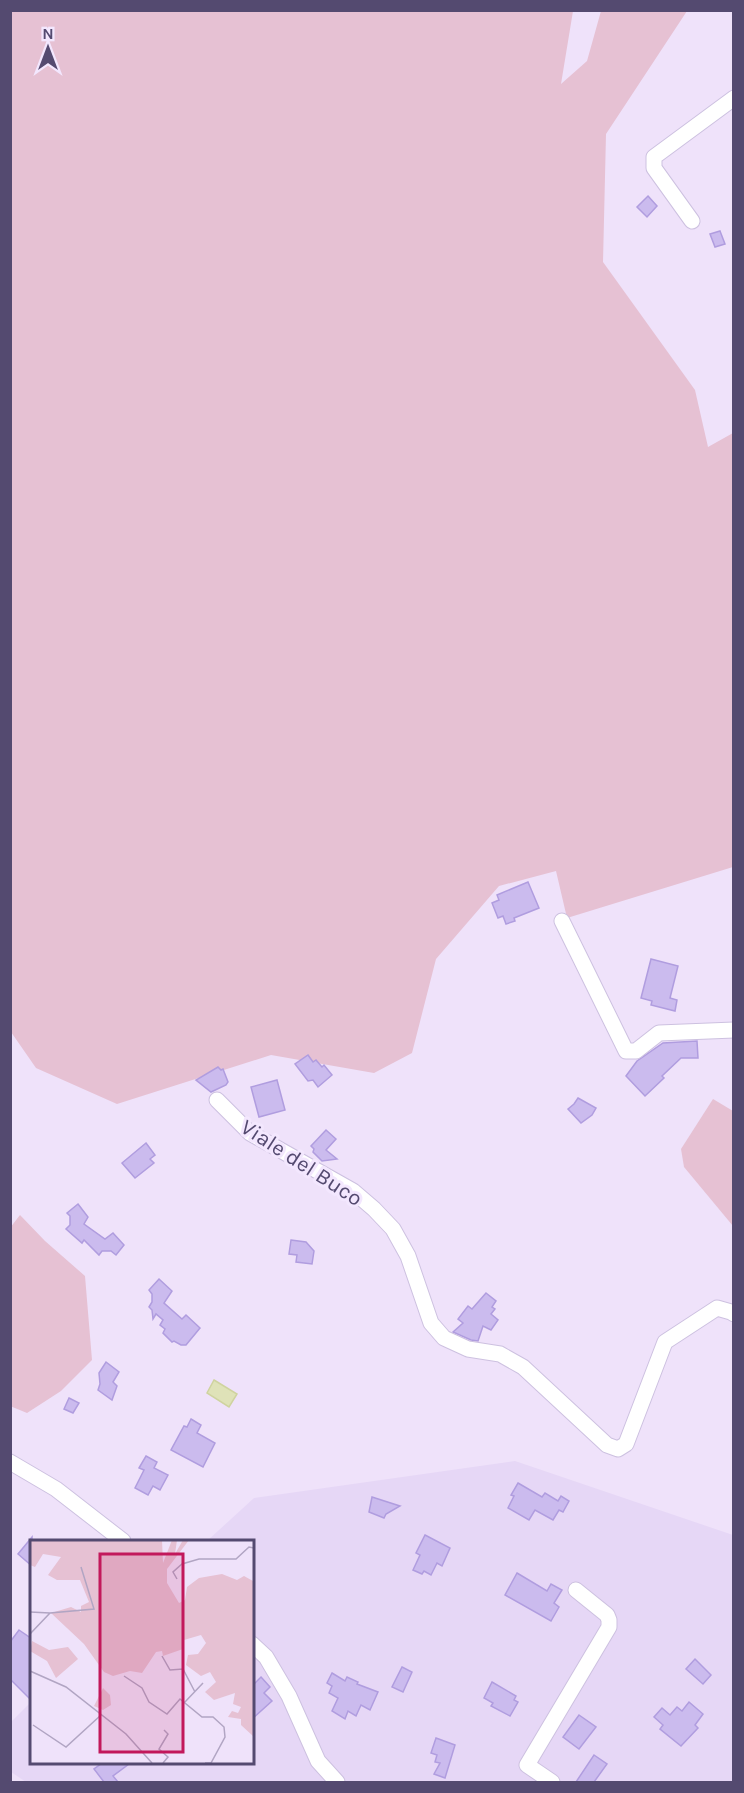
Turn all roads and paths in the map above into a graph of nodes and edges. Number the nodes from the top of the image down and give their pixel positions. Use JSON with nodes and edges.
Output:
{"nodes":[{"id":1,"x":734,"y":98,"type":"edge"},
{"id":2,"x":692,"y":221,"type":"dead end"},
{"id":3,"x":562,"y":921,"type":"dead end"},
{"id":4,"x":734,"y":1030,"type":"edge"},
{"id":5,"x":217,"y":1100,"type":"dead end"},
{"id":6,"x":734,"y":1314,"type":"edge"},
{"id":7,"x":10,"y":1462,"type":"edge"},
{"id":8,"x":122,"y":1540,"type":"edge"},
{"id":9,"x":576,"y":1590,"type":"dead end"},
{"id":10,"x":254,"y":1646,"type":"edge"},
{"id":11,"x":337,"y":1782,"type":"edge"},
{"id":12,"x":552,"y":1782,"type":"edge"}],
"edges":[{"from":1,"to":2,"type":"street"},
{"from":3,"to":4,"type":"street"},
{"from":5,"to":6,"type":"street","name":"Viale del Buco"},
{"from":7,"to":8,"type":"street"},
{"from":9,"to":12,"type":"street"},
{"from":10,"to":11,"type":"street"}]}
